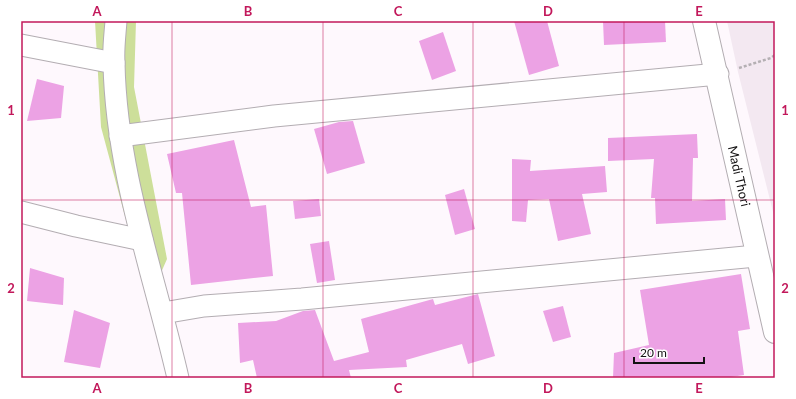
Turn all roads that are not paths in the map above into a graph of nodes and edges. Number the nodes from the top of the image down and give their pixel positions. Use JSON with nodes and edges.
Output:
{"nodes":[{"id":1,"x":116,"y":21,"type":"edge"},
{"id":2,"x":704,"y":21,"type":"edge"},
{"id":3,"x":21,"y":45,"type":"edge"},
{"id":4,"x":114,"y":63,"type":"junction"},
{"id":5,"x":718,"y":74,"type":"junction"},
{"id":6,"x":120,"y":136,"type":"junction"},
{"id":7,"x":21,"y":212,"type":"edge"},
{"id":8,"x":142,"y":240,"type":"junction"},
{"id":9,"x":756,"y":256,"type":"junction"},
{"id":10,"x":163,"y":313,"type":"junction"},
{"id":11,"x":775,"y":332,"type":"edge"},
{"id":12,"x":178,"y":378,"type":"edge"}],
"edges":[{"from":1,"to":4,"type":"street"},
{"from":2,"to":5,"type":"main road","name":"Madi Thori"},
{"from":3,"to":4,"type":"street"},
{"from":4,"to":6,"type":"street"},
{"from":5,"to":6,"type":"street"},
{"from":5,"to":9,"type":"main road","name":"Madi Thori"},
{"from":6,"to":8,"type":"street"},
{"from":7,"to":8,"type":"street"},
{"from":8,"to":10,"type":"street"},
{"from":9,"to":10,"type":"street"},
{"from":9,"to":11,"type":"main road","name":"Madi Thori"},
{"from":10,"to":12,"type":"street"}]}
